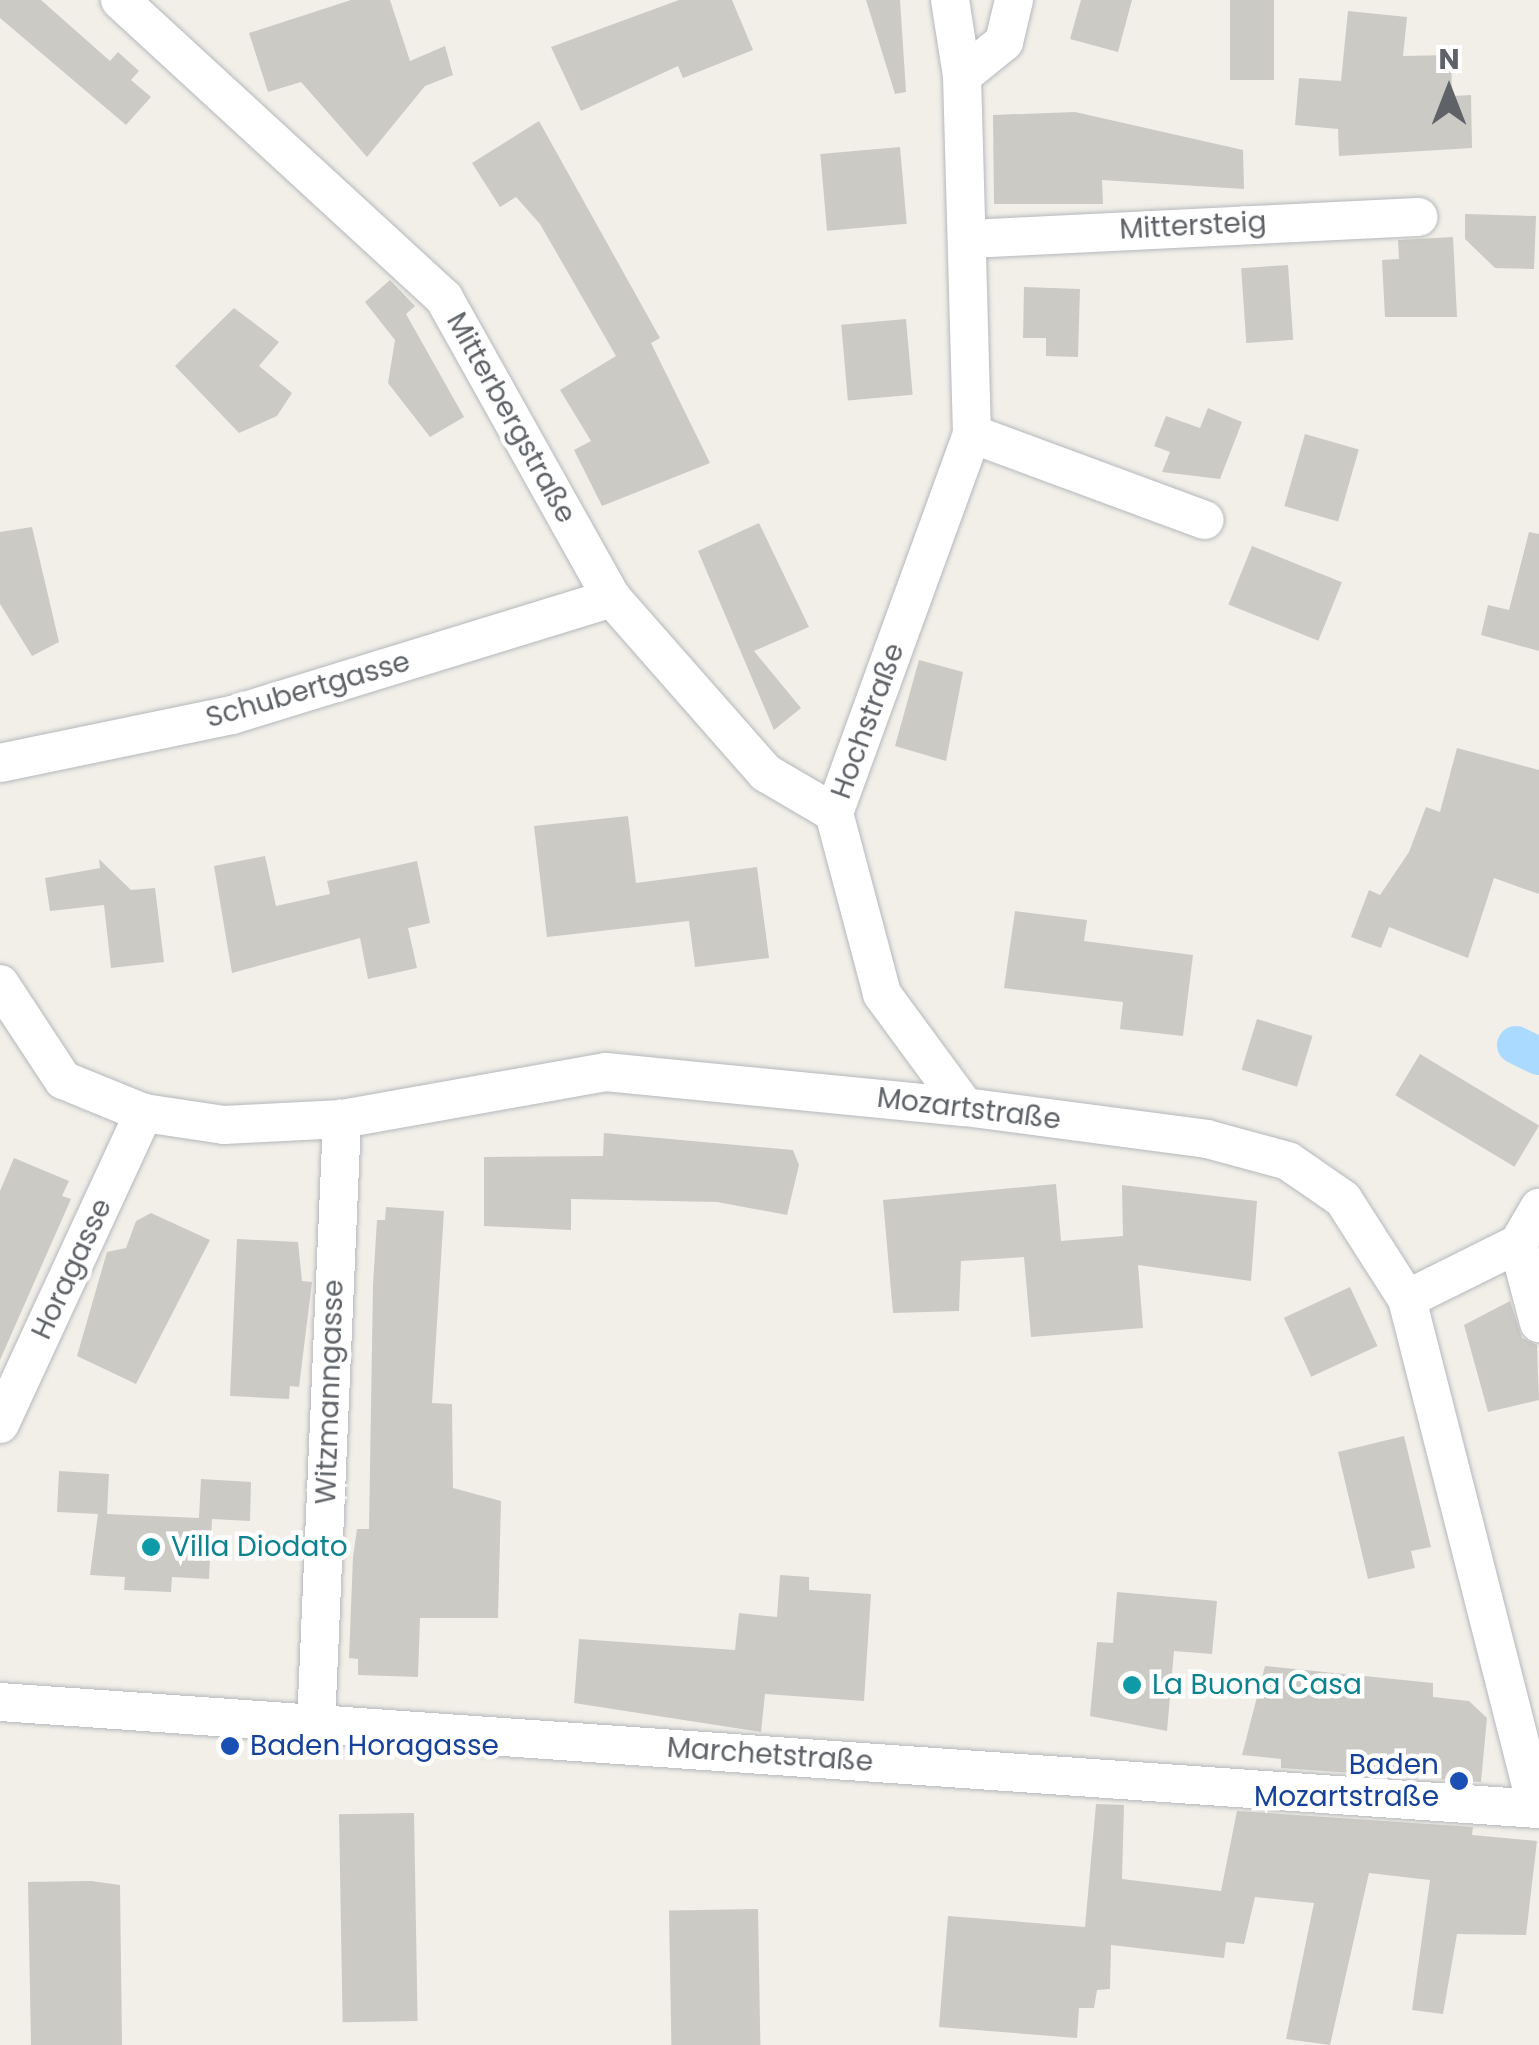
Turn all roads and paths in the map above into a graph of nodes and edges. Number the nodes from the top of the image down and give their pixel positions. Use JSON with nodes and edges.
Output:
{"nodes":[{"id":1,"x":120,"y":0,"type":"edge"},
{"id":2,"x":950,"y":0,"type":"edge"},
{"id":3,"x":1014,"y":0,"type":"edge"},
{"id":4,"x":962,"y":76,"type":"junction"},
{"id":5,"x":1418,"y":217,"type":"dead end"},
{"id":6,"x":968,"y":238,"type":"junction"},
{"id":7,"x":972,"y":434,"type":"junction"},
{"id":8,"x":1205,"y":520,"type":"dead end"},
{"id":9,"x":612,"y":598,"type":"junction"},
{"id":10,"x":0,"y":763,"type":"edge"},
{"id":11,"x":834,"y":812,"type":"junction"},
{"id":12,"x":0,"y":984,"type":"edge"},
{"id":13,"x":965,"y":1107,"type":"junction"},
{"id":14,"x":144,"y":1114,"type":"junction"},
{"id":15,"x":342,"y":1120,"type":"junction"},
{"id":16,"x":1539,"y":1208,"type":"edge"},
{"id":17,"x":1518,"y":1244,"type":"junction"},
{"id":18,"x":1407,"y":1299,"type":"junction"},
{"id":19,"x":1539,"y":1323,"type":"edge"},
{"id":20,"x":0,"y":1424,"type":"edge"},
{"id":21,"x":0,"y":1702,"type":"edge"},
{"id":22,"x":316,"y":1725,"type":"junction"},
{"id":23,"x":1538,"y":1809,"type":"edge"}],
"edges":[{"from":1,"to":9,"type":"street","name":"Mitterbergstraße"},
{"from":2,"to":4,"type":"street","name":"Hochstraße"},
{"from":3,"to":4,"type":"street"},
{"from":4,"to":6,"type":"street","name":"Hochstraße"},
{"from":5,"to":6,"type":"street","name":"Mittersteig"},
{"from":6,"to":7,"type":"street","name":"Hochstraße"},
{"from":7,"to":8,"type":"street"},
{"from":7,"to":11,"type":"street","name":"Hochstraße"},
{"from":9,"to":10,"type":"street","name":"Schubertgasse"},
{"from":9,"to":11,"type":"street","name":"Mitterbergstraße"},
{"from":11,"to":13,"type":"street","name":"Hochstraße"},
{"from":12,"to":14,"type":"street","name":"Mozartstraße"},
{"from":13,"to":15,"type":"street","name":"Mozartstraße"},
{"from":13,"to":18,"type":"street","name":"Mozartstraße"},
{"from":14,"to":15,"type":"street","name":"Mozartstraße"},
{"from":14,"to":20,"type":"street","name":"Horagasse"},
{"from":15,"to":22,"type":"street","name":"Witzmanngasse"},
{"from":16,"to":17,"type":"street"},
{"from":17,"to":18,"type":"street"},
{"from":17,"to":19,"type":"street"},
{"from":18,"to":23,"type":"street","name":"Mozartstraße"},
{"from":21,"to":22,"type":"street","name":"Marchetstraße"},
{"from":22,"to":23,"type":"street","name":"Marchetstraße"}]}
